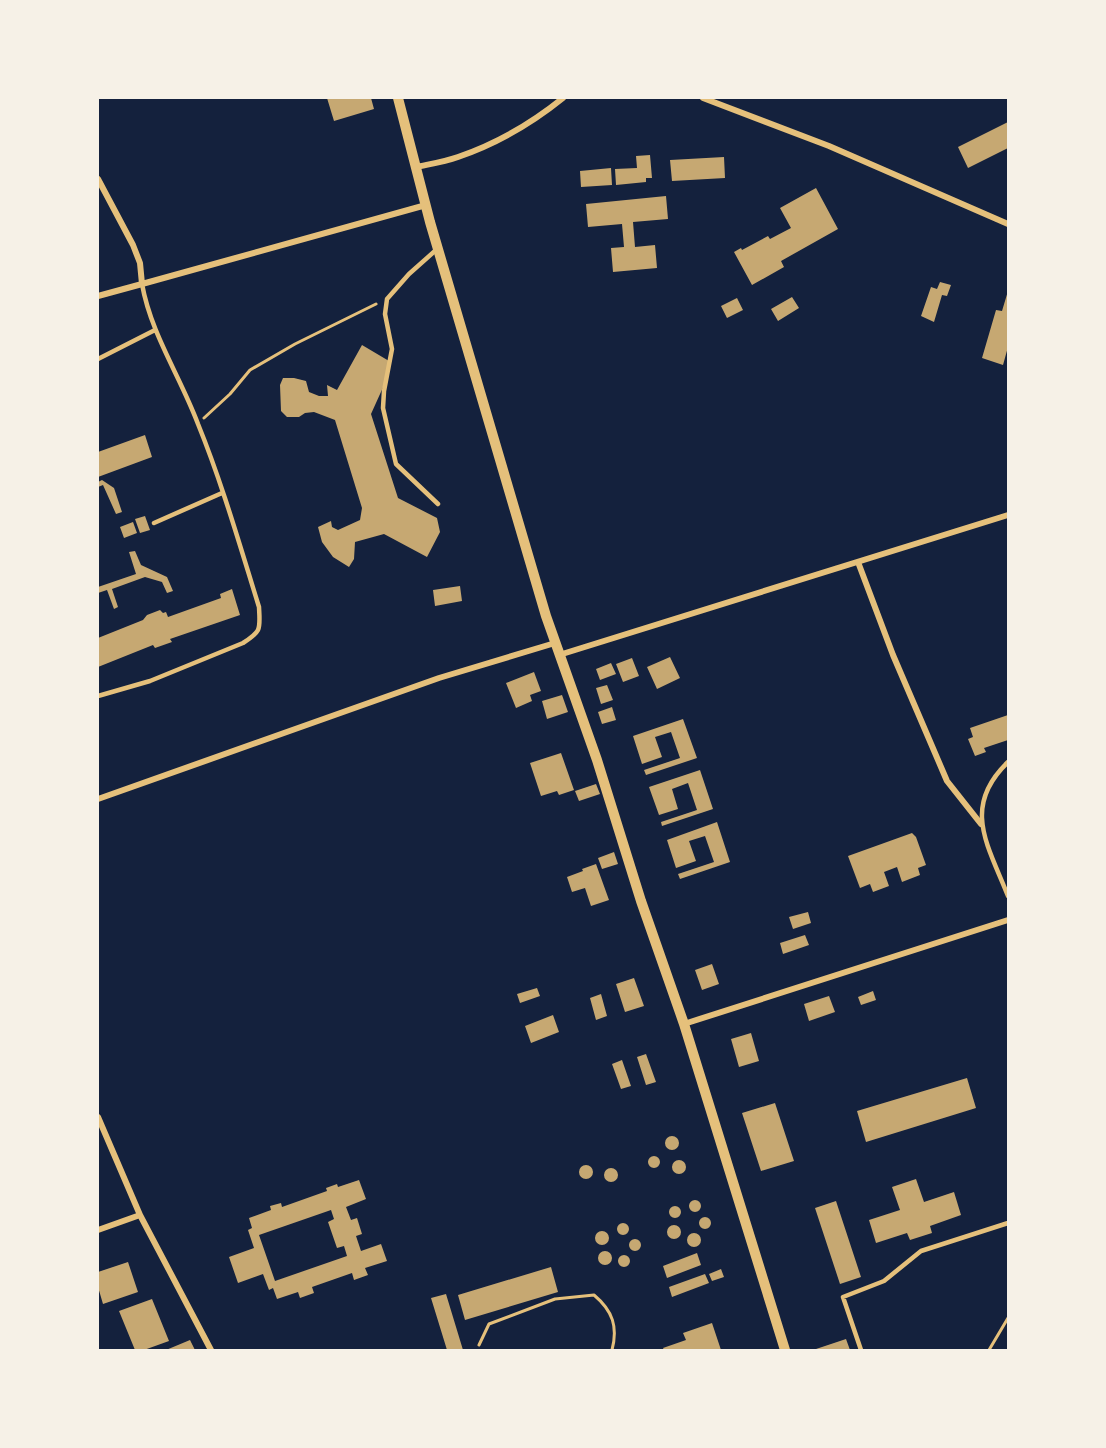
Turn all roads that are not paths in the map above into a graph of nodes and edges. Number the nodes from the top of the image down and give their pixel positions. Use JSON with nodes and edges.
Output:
{"nodes":[{"id":1,"x":398,"y":98,"type":"edge"},
{"id":2,"x":563,"y":98,"type":"edge"},
{"id":3,"x":703,"y":98,"type":"edge"},
{"id":4,"x":416,"y":167,"type":"junction"},
{"id":5,"x":98,"y":179,"type":"edge"},
{"id":6,"x":426,"y":204,"type":"junction"},
{"id":7,"x":1008,"y":224,"type":"edge"},
{"id":8,"x":438,"y":248,"type":"junction"},
{"id":9,"x":142,"y":284,"type":"junction"},
{"id":10,"x":98,"y":296,"type":"edge"},
{"id":11,"x":155,"y":330,"type":"junction"},
{"id":12,"x":98,"y":360,"type":"edge"},
{"id":13,"x":222,"y":493,"type":"junction"},
{"id":14,"x":438,"y":504,"type":"dead end"},
{"id":15,"x":1008,"y":515,"type":"edge"},
{"id":16,"x":154,"y":522,"type":"dead end"},
{"id":17,"x":858,"y":562,"type":"junction"},
{"id":18,"x":555,"y":643,"type":"junction"},
{"id":19,"x":559,"y":655,"type":"junction"},
{"id":20,"x":98,"y":696,"type":"edge"},
{"id":21,"x":1008,"y":762,"type":"edge"},
{"id":22,"x":98,"y":799,"type":"edge"},
{"id":23,"x":981,"y":824,"type":"junction"},
{"id":24,"x":1008,"y":896,"type":"edge"},
{"id":25,"x":1008,"y":921,"type":"edge"},
{"id":26,"x":684,"y":1024,"type":"junction"},
{"id":27,"x":98,"y":1117,"type":"edge"},
{"id":28,"x":140,"y":1215,"type":"junction"},
{"id":29,"x":1008,"y":1223,"type":"edge"},
{"id":30,"x":98,"y":1230,"type":"edge"},
{"id":31,"x":211,"y":1350,"type":"edge"},
{"id":32,"x":784,"y":1350,"type":"edge"},
{"id":33,"x":861,"y":1350,"type":"edge"}],
"edges":[{"from":1,"to":4,"type":"street"},
{"from":2,"to":4,"type":"street"},
{"from":3,"to":7,"type":"street"},
{"from":4,"to":6,"type":"street"},
{"from":5,"to":9,"type":"street"},
{"from":6,"to":8,"type":"street"},
{"from":6,"to":9,"type":"street"},
{"from":8,"to":14,"type":"lane"},
{"from":8,"to":18,"type":"street"},
{"from":9,"to":10,"type":"street"},
{"from":9,"to":11,"type":"lane"},
{"from":11,"to":12,"type":"lane"},
{"from":11,"to":13,"type":"lane"},
{"from":13,"to":16,"type":"lane"},
{"from":13,"to":20,"type":"lane"},
{"from":15,"to":17,"type":"street"},
{"from":17,"to":19,"type":"street"},
{"from":17,"to":23,"type":"street"},
{"from":18,"to":19,"type":"street"},
{"from":18,"to":22,"type":"street"},
{"from":19,"to":26,"type":"street"},
{"from":21,"to":23,"type":"lane"},
{"from":23,"to":24,"type":"lane"},
{"from":25,"to":26,"type":"street"},
{"from":26,"to":32,"type":"street"},
{"from":27,"to":28,"type":"street"},
{"from":28,"to":30,"type":"street"},
{"from":28,"to":31,"type":"street"},
{"from":29,"to":33,"type":"lane"}]}
